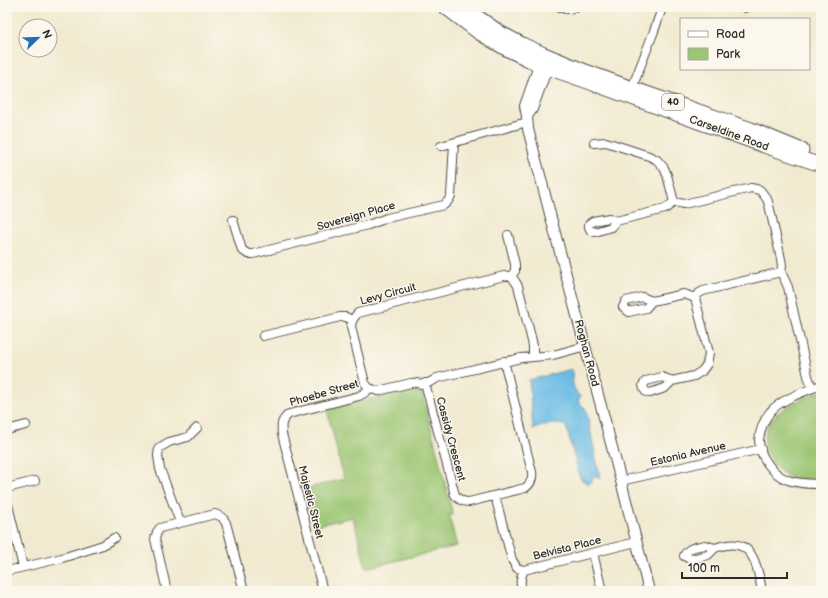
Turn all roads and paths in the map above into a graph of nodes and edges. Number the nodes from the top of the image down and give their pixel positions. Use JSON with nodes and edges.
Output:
{"nodes":[{"id":1,"x":445,"y":7,"type":"edge"},
{"id":2,"x":465,"y":7,"type":"edge"},
{"id":3,"x":560,"y":7,"type":"edge"},
{"id":4,"x":576,"y":7,"type":"edge"},
{"id":5,"x":661,"y":7,"type":"edge"},
{"id":6,"x":545,"y":61,"type":"junction"},
{"id":7,"x":632,"y":88,"type":"junction"},
{"id":8,"x":527,"y":119,"type":"junction"},
{"id":9,"x":454,"y":142,"type":"junction"},
{"id":10,"x":594,"y":143,"type":"dead end"},
{"id":11,"x":441,"y":146,"type":"dead end"},
{"id":12,"x":821,"y":156,"type":"edge"},
{"id":13,"x":821,"y":166,"type":"edge"},
{"id":14,"x":674,"y":202,"type":"junction"},
{"id":15,"x":233,"y":220,"type":"dead end"},
{"id":16,"x":616,"y":221,"type":"dead end"},
{"id":17,"x":508,"y":236,"type":"dead end"},
{"id":18,"x":781,"y":272,"type":"junction"},
{"id":19,"x":511,"y":276,"type":"junction"},
{"id":20,"x":695,"y":298,"type":"junction"},
{"id":21,"x":652,"y":301,"type":"dead end"},
{"id":22,"x":352,"y":320,"type":"junction"},
{"id":23,"x":263,"y":336,"type":"dead end"},
{"id":24,"x":586,"y":346,"type":"junction"},
{"id":25,"x":533,"y":357,"type":"junction"},
{"id":26,"x":504,"y":361,"type":"junction"},
{"id":27,"x":672,"y":381,"type":"dead end"},
{"id":28,"x":425,"y":383,"type":"junction"},
{"id":29,"x":821,"y":385,"type":"edge"},
{"id":30,"x":369,"y":388,"type":"junction"},
{"id":31,"x":812,"y":388,"type":"junction"},
{"id":32,"x":284,"y":418,"type":"joint"},
{"id":33,"x":26,"y":425,"type":"dead end"},
{"id":34,"x":197,"y":428,"type":"dead end"},
{"id":35,"x":7,"y":430,"type":"edge"},
{"id":36,"x":761,"y":449,"type":"junction"},
{"id":37,"x":35,"y":481,"type":"dead end"},
{"id":38,"x":621,"y":481,"type":"junction"},
{"id":39,"x":821,"y":484,"type":"edge"},
{"id":40,"x":7,"y":488,"type":"edge"},
{"id":41,"x":495,"y":496,"type":"junction"},
{"id":42,"x":7,"y":501,"type":"edge"},
{"id":43,"x":180,"y":522,"type":"junction"},
{"id":44,"x":114,"y":538,"type":"dead end"},
{"id":45,"x":636,"y":542,"type":"junction"},
{"id":46,"x":715,"y":548,"type":"dead end"},
{"id":47,"x":593,"y":553,"type":"junction"},
{"id":48,"x":23,"y":567,"type":"junction"},
{"id":49,"x":524,"y":570,"type":"junction"},
{"id":50,"x":7,"y":571,"type":"edge"},
{"id":51,"x":167,"y":591,"type":"edge"},
{"id":52,"x":244,"y":591,"type":"edge"},
{"id":53,"x":323,"y":591,"type":"edge"},
{"id":54,"x":522,"y":591,"type":"edge"},
{"id":55,"x":602,"y":591,"type":"edge"},
{"id":56,"x":649,"y":591,"type":"edge"},
{"id":57,"x":762,"y":591,"type":"edge"}],
"edges":[{"from":1,"to":6,"type":"main road","number":"40"},
{"from":2,"to":6,"type":"main road","number":"40"},
{"from":3,"to":4,"type":"street"},
{"from":5,"to":7,"type":"street"},
{"from":6,"to":7,"type":"main road","name":"Carseldine Road","number":"40"},
{"from":6,"to":8,"type":"street","name":"Roghan Road"},
{"from":6,"to":13,"type":"main road","name":"Carseldine Road","number":"40"},
{"from":7,"to":12,"type":"main road","name":"Carseldine Road","number":"40"},
{"from":8,"to":9,"type":"street"},
{"from":8,"to":24,"type":"street","name":"Roghan Road"},
{"from":9,"to":11,"type":"street"},
{"from":9,"to":15,"type":"street","name":"Sovereign Place"},
{"from":10,"to":14,"type":"street"},
{"from":14,"to":16,"type":"street"},
{"from":14,"to":18,"type":"street"},
{"from":17,"to":19,"type":"street"},
{"from":18,"to":20,"type":"street"},
{"from":18,"to":31,"type":"street"},
{"from":19,"to":22,"type":"street","name":"Levy Circuit"},
{"from":19,"to":25,"type":"street"},
{"from":20,"to":21,"type":"street"},
{"from":20,"to":27,"type":"street"},
{"from":22,"to":23,"type":"street"},
{"from":22,"to":30,"type":"street","name":"Levy Circuit"},
{"from":24,"to":25,"type":"street"},
{"from":24,"to":38,"type":"street","name":"Roghan Road"},
{"from":25,"to":26,"type":"street"},
{"from":26,"to":28,"type":"street"},
{"from":26,"to":41,"type":"street","name":"Cassidy Crescent"},
{"from":28,"to":30,"type":"street"},
{"from":28,"to":41,"type":"street","name":"Cassidy Crescent"},
{"from":29,"to":31,"type":"street"},
{"from":30,"to":32,"type":"street","name":"Phoebe Street"},
{"from":31,"to":36,"type":"street"},
{"from":32,"to":53,"type":"street","name":"Majestic Street"},
{"from":33,"to":35,"type":"street"},
{"from":34,"to":43,"type":"street"},
{"from":36,"to":38,"type":"street","name":"Estonia Avenue"},
{"from":36,"to":39,"type":"street"},
{"from":37,"to":40,"type":"street"},
{"from":38,"to":45,"type":"street","name":"Roghan Road"},
{"from":41,"to":49,"type":"street"},
{"from":42,"to":48,"type":"street"},
{"from":43,"to":51,"type":"street"},
{"from":43,"to":52,"type":"street"},
{"from":44,"to":48,"type":"street"},
{"from":45,"to":47,"type":"street","name":"Belvista Place"},
{"from":45,"to":56,"type":"street","name":"Roghan Road"},
{"from":46,"to":57,"type":"street"},
{"from":47,"to":49,"type":"street","name":"Belvista Place"},
{"from":47,"to":55,"type":"street"},
{"from":48,"to":50,"type":"street"},
{"from":49,"to":54,"type":"street","name":"Belvista Place"}]}
